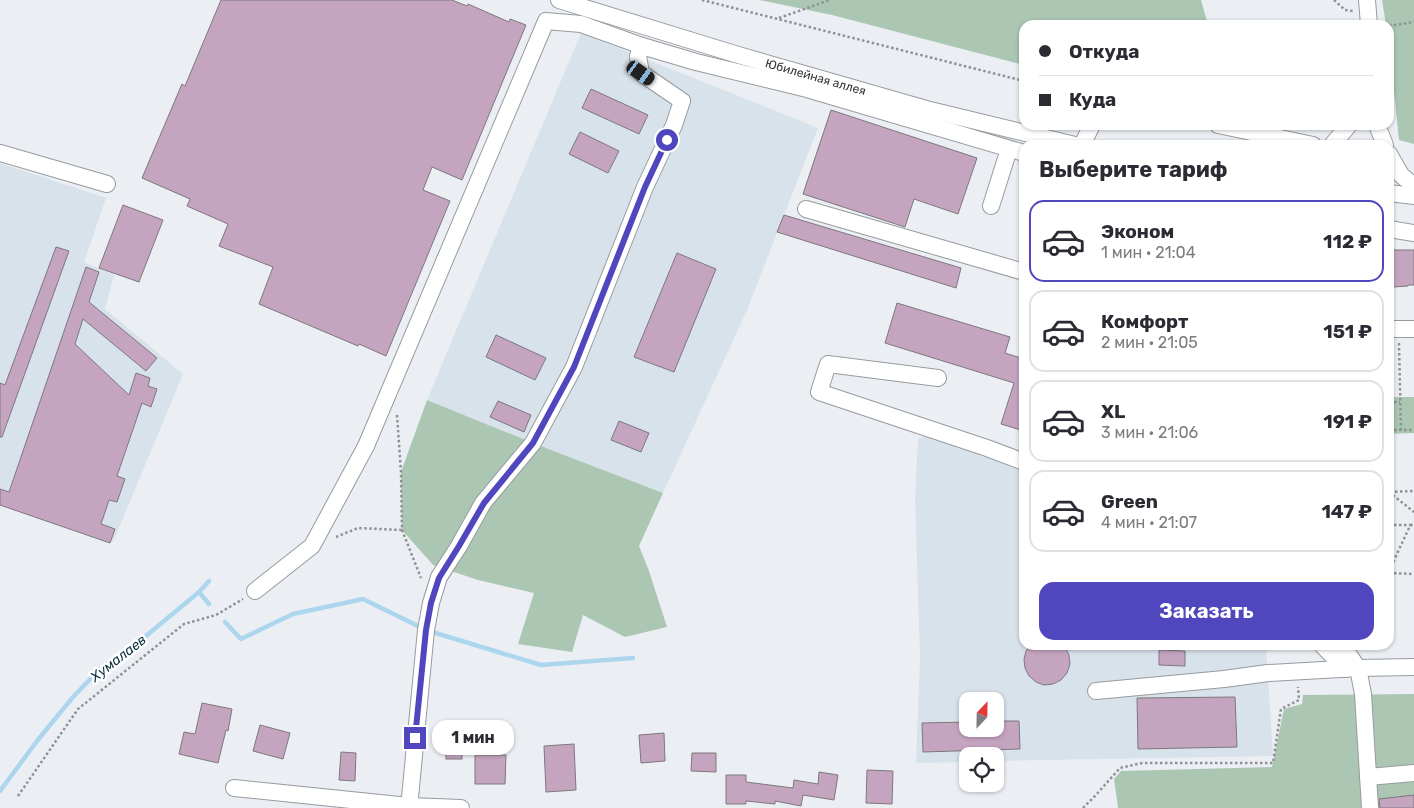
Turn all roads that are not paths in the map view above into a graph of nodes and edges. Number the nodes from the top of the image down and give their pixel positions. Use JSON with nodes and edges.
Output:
{"nodes":[{"id":1,"x":559,"y":0,"type":"edge"},
{"id":2,"x":1367,"y":0,"type":"edge"},
{"id":3,"x":1369,"y":20,"type":"edge"},
{"id":4,"x":642,"y":46,"type":"junction"},
{"id":5,"x":1242,"y":130,"type":"edge"},
{"id":6,"x":1345,"y":130,"type":"edge"},
{"id":7,"x":1055,"y":140,"type":"edge"},
{"id":8,"x":1289,"y":140,"type":"edge"},
{"id":9,"x":1336,"y":140,"type":"edge"},
{"id":10,"x":1016,"y":151,"type":"edge"},
{"id":11,"x":0,"y":153,"type":"edge"},
{"id":12,"x":1394,"y":163,"type":"edge"},
{"id":13,"x":107,"y":184,"type":"dead end"},
{"id":14,"x":1414,"y":186,"type":"edge"},
{"id":15,"x":1394,"y":194,"type":"edge"},
{"id":16,"x":1414,"y":196,"type":"edge"},
{"id":17,"x":991,"y":206,"type":"dead end"},
{"id":18,"x":806,"y":209,"type":"dead end"},
{"id":19,"x":1394,"y":230,"type":"edge"},
{"id":20,"x":1414,"y":233,"type":"edge"},
{"id":21,"x":1019,"y":271,"type":"edge"},
{"id":22,"x":938,"y":378,"type":"dead end"},
{"id":23,"x":1019,"y":460,"type":"edge"},
{"id":24,"x":255,"y":591,"type":"road end"},
{"id":25,"x":1328,"y":650,"type":"edge"},
{"id":26,"x":1344,"y":650,"type":"edge"},
{"id":27,"x":1414,"y":667,"type":"edge"},
{"id":28,"x":1351,"y":668,"type":"junction"},
{"id":29,"x":1096,"y":691,"type":"dead end"},
{"id":30,"x":1414,"y":773,"type":"edge"},
{"id":31,"x":1368,"y":776,"type":"junction"},
{"id":32,"x":234,"y":788,"type":"dead end"},
{"id":33,"x":409,"y":807,"type":"edge"},
{"id":34,"x":461,"y":808,"type":"edge"},
{"id":35,"x":1370,"y":808,"type":"edge"}],
"edges":[{"from":1,"to":7,"type":"street","name":"Юбилейная аллея"},
{"from":2,"to":3,"type":"street"},
{"from":4,"to":10,"type":"street"},
{"from":4,"to":24,"type":"street"},
{"from":4,"to":33,"type":"street"},
{"from":5,"to":8,"type":"street"},
{"from":6,"to":9,"type":"street"},
{"from":10,"to":17,"type":"street"},
{"from":11,"to":13,"type":"street"},
{"from":12,"to":14,"type":"street"},
{"from":15,"to":16,"type":"street"},
{"from":18,"to":21,"type":"street"},
{"from":19,"to":20,"type":"street"},
{"from":22,"to":23,"type":"street"},
{"from":25,"to":28,"type":"street"},
{"from":26,"to":28,"type":"street"},
{"from":27,"to":28,"type":"street"},
{"from":28,"to":29,"type":"street"},
{"from":28,"to":31,"type":"street"},
{"from":30,"to":31,"type":"street"},
{"from":31,"to":35,"type":"street"},
{"from":32,"to":33,"type":"street"},
{"from":33,"to":34,"type":"street"}]}
